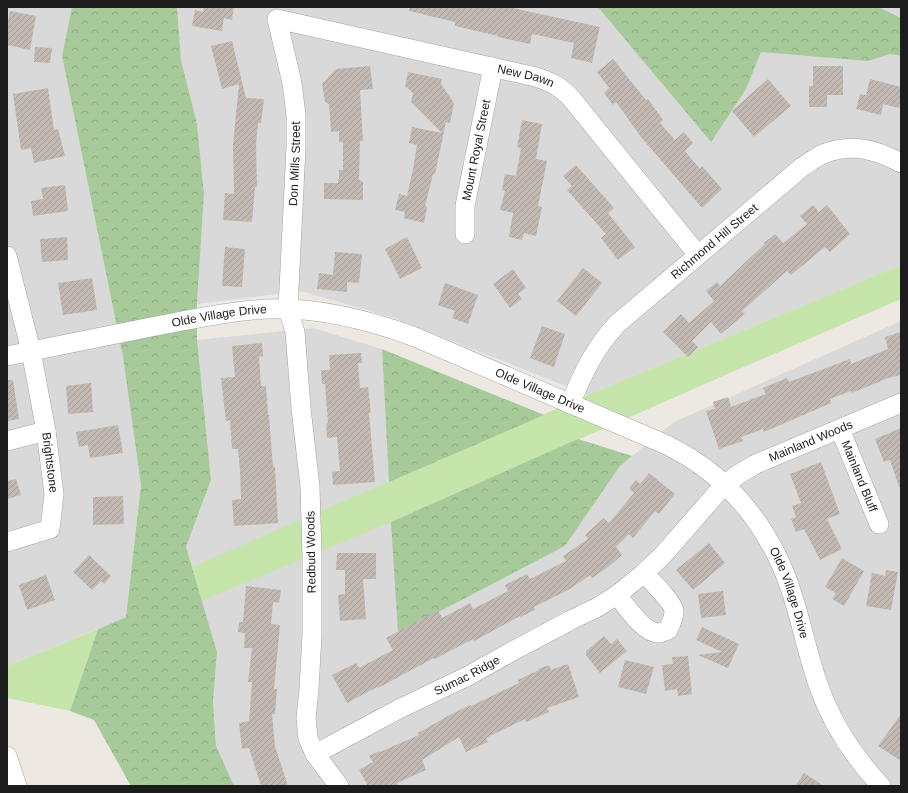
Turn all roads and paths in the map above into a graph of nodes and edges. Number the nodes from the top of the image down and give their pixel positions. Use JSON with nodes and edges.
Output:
{"nodes":[{"id":1,"x":277,"y":19,"type":"joint"},
{"id":2,"x":493,"y":67,"type":"junction"},
{"id":3,"x":901,"y":163,"type":"edge"},
{"id":4,"x":465,"y":234,"type":"dead end"},
{"id":5,"x":698,"y":255,"type":"junction"},
{"id":6,"x":7,"y":256,"type":"edge"},
{"id":7,"x":7,"y":260,"type":"edge"},
{"id":8,"x":288,"y":309,"type":"junction"},
{"id":9,"x":31,"y":351,"type":"junction"},
{"id":10,"x":7,"y":356,"type":"edge"},
{"id":11,"x":901,"y":403,"type":"edge"},
{"id":12,"x":570,"y":404,"type":"junction"},
{"id":13,"x":840,"y":428,"type":"junction"},
{"id":14,"x":46,"y":431,"type":"junction"},
{"id":15,"x":7,"y":441,"type":"edge"},
{"id":16,"x":724,"y":485,"type":"junction"},
{"id":17,"x":879,"y":524,"type":"dead end"},
{"id":18,"x":7,"y":542,"type":"edge"},
{"id":19,"x":644,"y":573,"type":"junction"},
{"id":20,"x":617,"y":595,"type":"junction"},
{"id":21,"x":315,"y":754,"type":"junction"},
{"id":22,"x":7,"y":756,"type":"edge"},
{"id":23,"x":17,"y":786,"type":"edge"},
{"id":24,"x":339,"y":786,"type":"edge"},
{"id":25,"x":881,"y":786,"type":"edge"}],
"edges":[{"from":1,"to":2,"type":"street","name":"New Dawn"},
{"from":1,"to":8,"type":"street","name":"Don Mills Street"},
{"from":2,"to":4,"type":"street","name":"Mount Royal Street"},
{"from":2,"to":5,"type":"street","name":"New Dawn"},
{"from":3,"to":5,"type":"street","name":"Richmond Hill Street"},
{"from":5,"to":12,"type":"street","name":"Richmond Hill Street"},
{"from":6,"to":7,"type":"street","name":"Brightstone"},
{"from":7,"to":9,"type":"street","name":"Brightstone"},
{"from":8,"to":9,"type":"street","name":"Olde Village Drive"},
{"from":8,"to":12,"type":"street","name":"Olde Village Drive"},
{"from":8,"to":21,"type":"street","name":"Redbud Woods"},
{"from":9,"to":10,"type":"street","name":"Olde Village Drive"},
{"from":9,"to":14,"type":"street","name":"Brightstone"},
{"from":11,"to":13,"type":"street","name":"Mainland Woods"},
{"from":12,"to":16,"type":"street","name":"Olde Village Drive"},
{"from":13,"to":16,"type":"street","name":"Mainland Woods"},
{"from":13,"to":17,"type":"street","name":"Mainland Bluff"},
{"from":14,"to":15,"type":"street"},
{"from":14,"to":18,"type":"street","name":"Brightstone"},
{"from":16,"to":19,"type":"street","name":"Sumac Ridge"},
{"from":16,"to":25,"type":"street","name":"Olde Village Drive"},
{"from":19,"to":20,"type":"street","name":"Sumac Ridge"},
{"from":19,"to":20,"type":"street"},
{"from":20,"to":21,"type":"street","name":"Sumac Ridge"},
{"from":21,"to":24,"type":"street","name":"Redbud Woods"},
{"from":22,"to":23,"type":"street"}]}
